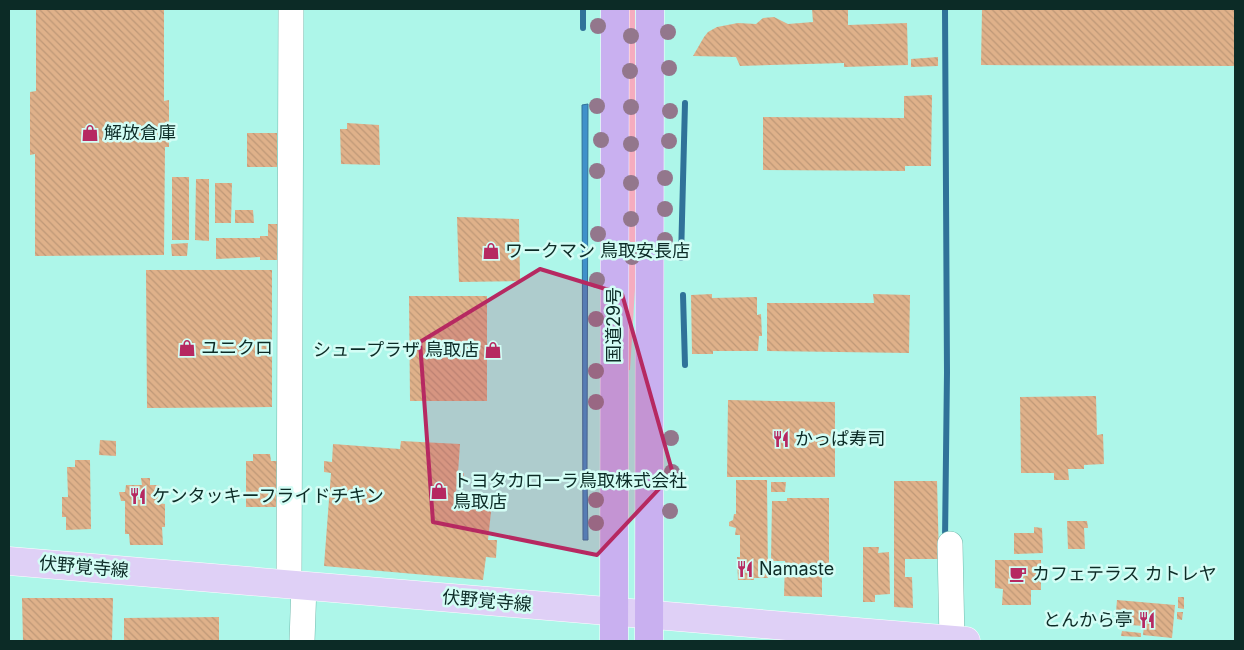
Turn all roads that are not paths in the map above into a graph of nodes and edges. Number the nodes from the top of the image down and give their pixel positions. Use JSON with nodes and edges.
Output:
{"nodes":[{"id":1,"x":291,"y":9,"type":"edge"},
{"id":2,"x":615,"y":9,"type":"edge"},
{"id":3,"x":650,"y":9,"type":"edge"},
{"id":4,"x":950,"y":544,"type":"dead end"},
{"id":5,"x":9,"y":561,"type":"edge"},
{"id":6,"x":296,"y":584,"type":"junction"},
{"id":7,"x":614,"y":612,"type":"junction"},
{"id":8,"x":649,"y":628,"type":"edge"},
{"id":9,"x":302,"y":641,"type":"edge"},
{"id":10,"x":614,"y":641,"type":"edge"},
{"id":11,"x":956,"y":641,"type":"edge"}],
"edges":[{"from":1,"to":6,"type":"street"},
{"from":2,"to":7,"type":"highway","name":"国道29号"},
{"from":3,"to":8,"type":"highway","name":"国道29号"},
{"from":4,"to":11,"type":"street"},
{"from":5,"to":6,"type":"main road","name":"伏野覚寺線"},
{"from":6,"to":7,"type":"main road","name":"伏野覚寺線"},
{"from":6,"to":9,"type":"street"},
{"from":7,"to":8,"type":"main road","name":"伏野覚寺線"},
{"from":7,"to":10,"type":"highway","name":"国道29号"},
{"from":8,"to":11,"type":"main road","name":"伏野覚寺線"}]}
